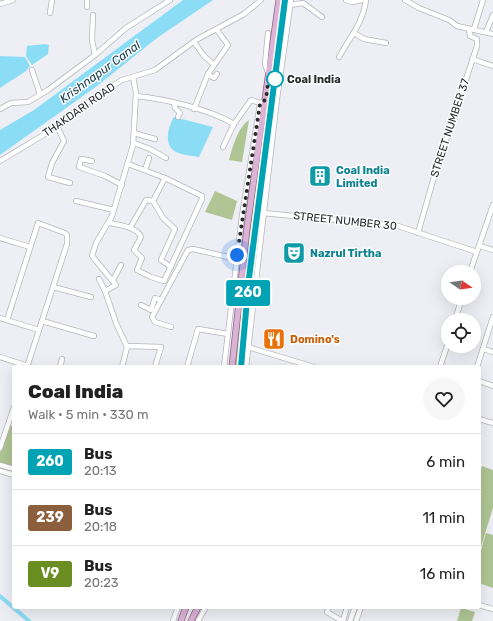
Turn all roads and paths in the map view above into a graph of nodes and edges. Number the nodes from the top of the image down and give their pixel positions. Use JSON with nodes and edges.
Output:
{"nodes":[{"id":1,"x":13,"y":0,"type":"edge"},
{"id":2,"x":52,"y":0,"type":"edge"},
{"id":3,"x":87,"y":0,"type":"edge"},
{"id":4,"x":170,"y":0,"type":"edge"},
{"id":5,"x":260,"y":0,"type":"edge"},
{"id":6,"x":279,"y":0,"type":"edge"},
{"id":7,"x":285,"y":0,"type":"edge"},
{"id":8,"x":346,"y":0,"type":"edge"},
{"id":9,"x":362,"y":0,"type":"edge"},
{"id":10,"x":366,"y":0,"type":"edge"},
{"id":11,"x":405,"y":0,"type":"edge"},
{"id":12,"x":482,"y":0,"type":"edge"},
{"id":13,"x":291,"y":2,"type":"edge"},
{"id":14,"x":0,"y":4,"type":"edge"},
{"id":15,"x":86,"y":7,"type":"dead end"},
{"id":16,"x":50,"y":13,"type":"dead end"},
{"id":17,"x":493,"y":14,"type":"edge"},
{"id":18,"x":93,"y":15,"type":"dead end"},
{"id":19,"x":322,"y":17,"type":"dead end"},
{"id":20,"x":472,"y":29,"type":"junction"},
{"id":21,"x":217,"y":30,"type":"junction"},
{"id":22,"x":486,"y":32,"type":"junction"},
{"id":23,"x":268,"y":33,"type":"dead end"},
{"id":24,"x":354,"y":33,"type":"junction"},
{"id":25,"x":493,"y":34,"type":"edge"},
{"id":26,"x":194,"y":42,"type":"junction"},
{"id":27,"x":386,"y":43,"type":"dead end"},
{"id":28,"x":95,"y":55,"type":"junction"},
{"id":29,"x":339,"y":57,"type":"dead end"},
{"id":30,"x":472,"y":59,"type":"junction"},
{"id":31,"x":213,"y":64,"type":"junction"},
{"id":32,"x":493,"y":66,"type":"edge"},
{"id":33,"x":32,"y":70,"type":"dead end"},
{"id":34,"x":272,"y":72,"type":"junction"},
{"id":35,"x":208,"y":74,"type":"junction"},
{"id":36,"x":217,"y":74,"type":"dead end"},
{"id":37,"x":133,"y":77,"type":"junction"},
{"id":38,"x":40,"y":94,"type":"junction"},
{"id":39,"x":136,"y":96,"type":"junction"},
{"id":40,"x":266,"y":99,"type":"junction"},
{"id":41,"x":174,"y":103,"type":"junction"},
{"id":42,"x":260,"y":103,"type":"junction"},
{"id":43,"x":0,"y":109,"type":"edge"},
{"id":44,"x":194,"y":109,"type":"junction"},
{"id":45,"x":178,"y":117,"type":"dead end"},
{"id":46,"x":234,"y":124,"type":"junction"},
{"id":47,"x":57,"y":126,"type":"junction"},
{"id":48,"x":134,"y":133,"type":"junction"},
{"id":49,"x":155,"y":139,"type":"dead end"},
{"id":50,"x":134,"y":143,"type":"junction"},
{"id":51,"x":223,"y":147,"type":"dead end"},
{"id":52,"x":149,"y":158,"type":"dead end"},
{"id":53,"x":166,"y":158,"type":"dead end"},
{"id":54,"x":0,"y":161,"type":"edge"},
{"id":55,"x":92,"y":161,"type":"dead end"},
{"id":56,"x":128,"y":164,"type":"junction"},
{"id":57,"x":145,"y":170,"type":"junction"},
{"id":58,"x":165,"y":178,"type":"junction"},
{"id":59,"x":70,"y":183,"type":"dead end"},
{"id":60,"x":122,"y":185,"type":"junction"},
{"id":61,"x":76,"y":201,"type":"dead end"},
{"id":62,"x":153,"y":201,"type":"junction"},
{"id":63,"x":493,"y":205,"type":"edge"},
{"id":64,"x":114,"y":210,"type":"junction"},
{"id":65,"x":261,"y":213,"type":"junction"},
{"id":66,"x":110,"y":223,"type":"junction"},
{"id":67,"x":130,"y":228,"type":"junction"},
{"id":68,"x":418,"y":233,"type":"junction"},
{"id":69,"x":0,"y":238,"type":"edge"},
{"id":70,"x":480,"y":246,"type":"junction"},
{"id":71,"x":30,"y":248,"type":"junction"},
{"id":72,"x":493,"y":250,"type":"edge"},
{"id":73,"x":477,"y":252,"type":"junction"},
{"id":74,"x":237,"y":259,"type":"junction"},
{"id":75,"x":121,"y":265,"type":"dead end"},
{"id":76,"x":472,"y":265,"type":"edge"},
{"id":77,"x":171,"y":267,"type":"junction"},
{"id":78,"x":99,"y":279,"type":"dead end"},
{"id":79,"x":113,"y":280,"type":"junction"},
{"id":80,"x":53,"y":287,"type":"junction"},
{"id":81,"x":105,"y":290,"type":"junction"},
{"id":82,"x":91,"y":297,"type":"dead end"},
{"id":83,"x":159,"y":299,"type":"junction"},
{"id":84,"x":141,"y":305,"type":"dead end"},
{"id":85,"x":493,"y":317,"type":"edge"},
{"id":86,"x":0,"y":318,"type":"edge"},
{"id":87,"x":7,"y":320,"type":"junction"},
{"id":88,"x":42,"y":321,"type":"junction"},
{"id":89,"x":171,"y":327,"type":"dead end"},
{"id":90,"x":39,"y":330,"type":"junction"},
{"id":91,"x":228,"y":334,"type":"junction"},
{"id":92,"x":94,"y":336,"type":"dead end"},
{"id":93,"x":128,"y":347,"type":"junction"},
{"id":94,"x":248,"y":347,"type":"junction"},
{"id":95,"x":483,"y":349,"type":"junction"},
{"id":96,"x":493,"y":352,"type":"edge"},
{"id":97,"x":445,"y":353,"type":"edge"},
{"id":98,"x":0,"y":357,"type":"edge"},
{"id":99,"x":62,"y":359,"type":"dead end"},
{"id":100,"x":25,"y":365,"type":"edge"},
{"id":101,"x":28,"y":365,"type":"edge"},
{"id":102,"x":60,"y":365,"type":"edge"},
{"id":103,"x":123,"y":365,"type":"edge"},
{"id":104,"x":156,"y":365,"type":"edge"},
{"id":105,"x":188,"y":365,"type":"edge"},
{"id":106,"x":224,"y":365,"type":"edge"},
{"id":107,"x":232,"y":365,"type":"edge"},
{"id":108,"x":241,"y":365,"type":"edge"},
{"id":109,"x":246,"y":365,"type":"edge"},
{"id":110,"x":307,"y":365,"type":"edge"},
{"id":111,"x":441,"y":365,"type":"edge"},
{"id":112,"x":479,"y":365,"type":"edge"},
{"id":113,"x":481,"y":382,"type":"edge"},
{"id":114,"x":493,"y":386,"type":"edge"},
{"id":115,"x":12,"y":410,"type":"edge"},
{"id":116,"x":481,"y":420,"type":"edge"},
{"id":117,"x":493,"y":423,"type":"edge"},
{"id":118,"x":2,"y":431,"type":"edge"},
{"id":119,"x":0,"y":448,"type":"edge"},
{"id":120,"x":1,"y":465,"type":"edge"},
{"id":121,"x":12,"y":468,"type":"edge"},
{"id":122,"x":0,"y":472,"type":"edge"},
{"id":123,"x":12,"y":475,"type":"edge"},
{"id":124,"x":481,"y":606,"type":"edge"},
{"id":125,"x":177,"y":609,"type":"edge"},
{"id":126,"x":185,"y":609,"type":"edge"},
{"id":127,"x":197,"y":609,"type":"edge"},
{"id":128,"x":205,"y":609,"type":"edge"},
{"id":129,"x":328,"y":609,"type":"edge"},
{"id":130,"x":346,"y":609,"type":"edge"},
{"id":131,"x":354,"y":609,"type":"edge"},
{"id":132,"x":360,"y":609,"type":"edge"},
{"id":133,"x":493,"y":609,"type":"edge"},
{"id":134,"x":173,"y":621,"type":"edge"},
{"id":135,"x":180,"y":621,"type":"edge"},
{"id":136,"x":191,"y":621,"type":"edge"},
{"id":137,"x":198,"y":621,"type":"edge"},
{"id":138,"x":342,"y":621,"type":"edge"},
{"id":139,"x":350,"y":621,"type":"edge"},
{"id":140,"x":356,"y":621,"type":"edge"}],
"edges":[{"from":1,"to":14,"type":"street"},
{"from":2,"to":16,"type":"street"},
{"from":3,"to":15,"type":"street"},
{"from":4,"to":28,"type":"street"},
{"from":5,"to":21,"type":"street","name":"THAKDARI ROAD"},
{"from":6,"to":34,"type":"main road"},
{"from":7,"to":34,"type":"main road"},
{"from":8,"to":9,"type":"street"},
{"from":10,"to":24,"type":"street"},
{"from":11,"to":20,"type":"street"},
{"from":12,"to":20,"type":"street"},
{"from":13,"to":19,"type":"street"},
{"from":13,"to":65,"type":"street"},
{"from":17,"to":22,"type":"street"},
{"from":18,"to":28,"type":"street"},
{"from":20,"to":22,"type":"street"},
{"from":20,"to":30,"type":"street","name":"STREET NUMBER 37"},
{"from":21,"to":26,"type":"street","name":"THAKDARI ROAD"},
{"from":21,"to":31,"type":"street"},
{"from":22,"to":25,"type":"street"},
{"from":23,"to":34,"type":"street"},
{"from":24,"to":27,"type":"street"},
{"from":24,"to":29,"type":"street"},
{"from":26,"to":31,"type":"street"},
{"from":26,"to":37,"type":"street","name":"THAKDARI ROAD"},
{"from":28,"to":38,"type":"street"},
{"from":30,"to":32,"type":"street"},
{"from":30,"to":68,"type":"street","name":"STREET NUMBER 37"},
{"from":31,"to":35,"type":"street"},
{"from":33,"to":38,"type":"street"},
{"from":34,"to":40,"type":"main road"},
{"from":34,"to":65,"type":"main road"},
{"from":35,"to":36,"type":"street"},
{"from":35,"to":44,"type":"street"},
{"from":37,"to":39,"type":"street"},
{"from":37,"to":47,"type":"street","name":"THAKDARI ROAD"},
{"from":38,"to":43,"type":"street"},
{"from":39,"to":41,"type":"street"},
{"from":39,"to":48,"type":"street"},
{"from":40,"to":42,"type":"street"},
{"from":40,"to":107,"type":"main road"},
{"from":41,"to":44,"type":"street"},
{"from":41,"to":45,"type":"street"},
{"from":42,"to":46,"type":"street"},
{"from":42,"to":74,"type":"street"},
{"from":44,"to":46,"type":"street"},
{"from":46,"to":51,"type":"street"},
{"from":47,"to":54,"type":"street","name":"THAKDARI ROAD"},
{"from":47,"to":59,"type":"street"},
{"from":48,"to":49,"type":"street"},
{"from":48,"to":50,"type":"street"},
{"from":50,"to":53,"type":"street"},
{"from":50,"to":56,"type":"street"},
{"from":52,"to":57,"type":"street"},
{"from":55,"to":60,"type":"street"},
{"from":56,"to":57,"type":"street"},
{"from":56,"to":60,"type":"street"},
{"from":57,"to":58,"type":"street"},
{"from":58,"to":62,"type":"street"},
{"from":58,"to":77,"type":"street"},
{"from":60,"to":64,"type":"street"},
{"from":61,"to":64,"type":"street"},
{"from":62,"to":67,"type":"street"},
{"from":62,"to":77,"type":"street"},
{"from":63,"to":70,"type":"street"},
{"from":64,"to":66,"type":"street"},
{"from":65,"to":68,"type":"street","name":"STREET NUMBER 30"},
{"from":65,"to":94,"type":"street"},
{"from":65,"to":108,"type":"main road"},
{"from":66,"to":67,"type":"street"},
{"from":66,"to":79,"type":"street"},
{"from":67,"to":77,"type":"street"},
{"from":68,"to":73,"type":"street","name":"STREET NUMBER 30"},
{"from":69,"to":71,"type":"street"},
{"from":70,"to":72,"type":"street"},
{"from":70,"to":73,"type":"street"},
{"from":71,"to":80,"type":"street"},
{"from":71,"to":87,"type":"street"},
{"from":73,"to":76,"type":"street"},
{"from":74,"to":83,"type":"street"},
{"from":74,"to":91,"type":"street"},
{"from":75,"to":79,"type":"street"},
{"from":78,"to":81,"type":"street"},
{"from":79,"to":81,"type":"street"},
{"from":80,"to":82,"type":"street"},
{"from":80,"to":88,"type":"street"},
{"from":81,"to":93,"type":"street"},
{"from":83,"to":84,"type":"street"},
{"from":83,"to":89,"type":"street"},
{"from":85,"to":95,"type":"street"},
{"from":86,"to":87,"type":"street"},
{"from":87,"to":90,"type":"street"},
{"from":88,"to":90,"type":"street"},
{"from":88,"to":92,"type":"street"},
{"from":90,"to":101,"type":"street"},
{"from":91,"to":105,"type":"street"},
{"from":91,"to":106,"type":"street"},
{"from":93,"to":103,"type":"street"},
{"from":93,"to":104,"type":"street"},
{"from":94,"to":109,"type":"street"},
{"from":94,"to":110,"type":"street"},
{"from":95,"to":96,"type":"street"},
{"from":95,"to":112,"type":"street"},
{"from":97,"to":111,"type":"street"},
{"from":98,"to":100,"type":"street"},
{"from":99,"to":102,"type":"street"},
{"from":113,"to":114,"type":"street"},
{"from":115,"to":118,"type":"street"},
{"from":116,"to":117,"type":"street"},
{"from":118,"to":119,"type":"street"},
{"from":120,"to":121,"type":"street"},
{"from":120,"to":122,"type":"street"},
{"from":122,"to":123,"type":"street"},
{"from":124,"to":133,"type":"street"},
{"from":125,"to":134,"type":"street"},
{"from":126,"to":135,"type":"main road"},
{"from":127,"to":136,"type":"main road"},
{"from":128,"to":137,"type":"street"},
{"from":129,"to":138,"type":"street"},
{"from":130,"to":138,"type":"street"},
{"from":131,"to":139,"type":"street"},
{"from":132,"to":140,"type":"street"}]}
